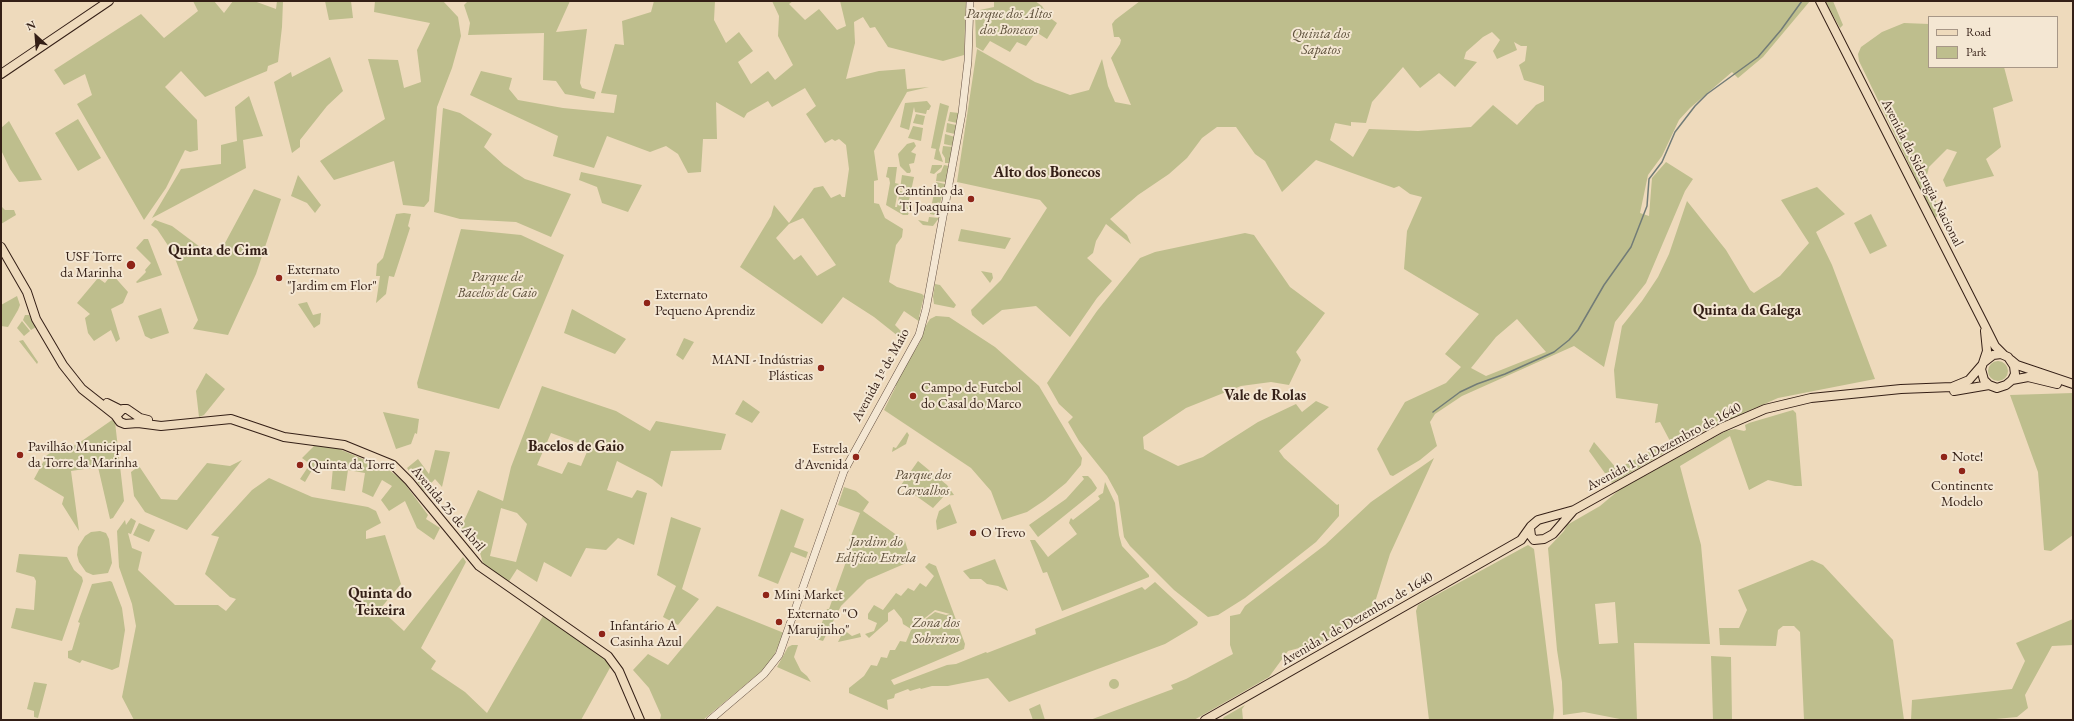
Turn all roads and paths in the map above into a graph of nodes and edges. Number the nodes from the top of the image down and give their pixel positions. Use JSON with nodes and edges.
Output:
{"nodes":[{"id":1,"x":109,"y":1,"type":"edge"},
{"id":2,"x":970,"y":1,"type":"edge"},
{"id":3,"x":1820,"y":1,"type":"edge"},
{"id":4,"x":1,"y":74,"type":"edge"},
{"id":5,"x":1,"y":247,"type":"edge"},
{"id":6,"x":31,"y":303,"type":"junction"},
{"id":7,"x":1984,"y":324,"type":"junction"},
{"id":8,"x":2007,"y":357,"type":"junction"},
{"id":9,"x":1983,"y":364,"type":"junction"},
{"id":10,"x":2012,"y":380,"type":"junction"},
{"id":11,"x":2073,"y":384,"type":"edge"},
{"id":12,"x":1989,"y":385,"type":"junction"},
{"id":13,"x":2073,"y":388,"type":"edge"},
{"id":14,"x":1886,"y":391,"type":"junction"},
{"id":15,"x":121,"y":410,"type":"junction"},
{"id":16,"x":133,"y":413,"type":"junction"},
{"id":17,"x":118,"y":420,"type":"junction"},
{"id":18,"x":130,"y":423,"type":"junction"},
{"id":19,"x":177,"y":424,"type":"junction"},
{"id":20,"x":1574,"y":510,"type":"junction"},
{"id":21,"x":1548,"y":518,"type":"junction"},
{"id":22,"x":1530,"y":528,"type":"junction"},
{"id":23,"x":1555,"y":531,"type":"junction"},
{"id":24,"x":1521,"y":540,"type":"junction"},
{"id":25,"x":1534,"y":540,"type":"junction"},
{"id":26,"x":640,"y":720,"type":"edge"},
{"id":27,"x":710,"y":720,"type":"edge"},
{"id":28,"x":1205,"y":720,"type":"edge"}],
"edges":[{"from":1,"to":4,"type":"main road"},
{"from":2,"to":27,"type":"street","name":"Avenida 1º de Maio"},
{"from":3,"to":7,"type":"main road","name":"Avenida da Siderugia Nacional"},
{"from":5,"to":6,"type":"main road"},
{"from":6,"to":15,"type":"main road"},
{"from":6,"to":17,"type":"main road"},
{"from":7,"to":8,"type":"main road","name":"Avenida da Siderugia Nacional"},
{"from":7,"to":9,"type":"main road"},
{"from":8,"to":9,"type":"main road"},
{"from":8,"to":10,"type":"main road"},
{"from":8,"to":11,"type":"main road"},
{"from":9,"to":12,"type":"main road"},
{"from":9,"to":14,"type":"main road","name":"Avenida 1 de Dezembro de 1640"},
{"from":10,"to":12,"type":"main road"},
{"from":10,"to":13,"type":"main road"},
{"from":12,"to":14,"type":"main road","name":"Avenida 1 de Dezembro de 1640"},
{"from":14,"to":20,"type":"main road","name":"Avenida 1 de Dezembro de 1640"},
{"from":15,"to":16,"type":"main road"},
{"from":15,"to":17,"type":"main road"},
{"from":16,"to":18,"type":"main road"},
{"from":16,"to":19,"type":"main road","name":"Avenida 25 de Abril"},
{"from":17,"to":18,"type":"main road"},
{"from":18,"to":19,"type":"main road","name":"Avenida 25 de Abril"},
{"from":19,"to":26,"type":"main road","name":"Avenida 25 de Abril"},
{"from":20,"to":21,"type":"main road","name":"Avenida 1 de Dezembro de 1640"},
{"from":20,"to":23,"type":"main road","name":"Avenida 1 de Dezembro de 1640"},
{"from":21,"to":22,"type":"main road"},
{"from":21,"to":23,"type":"main road"},
{"from":22,"to":24,"type":"main road","name":"Avenida 1 de Dezembro de 1640"},
{"from":22,"to":25,"type":"main road"},
{"from":23,"to":25,"type":"main road"},
{"from":24,"to":25,"type":"main road","name":"Avenida 1 de Dezembro de 1640"},
{"from":24,"to":28,"type":"main road","name":"Avenida 1 de Dezembro de 1640"}]}
